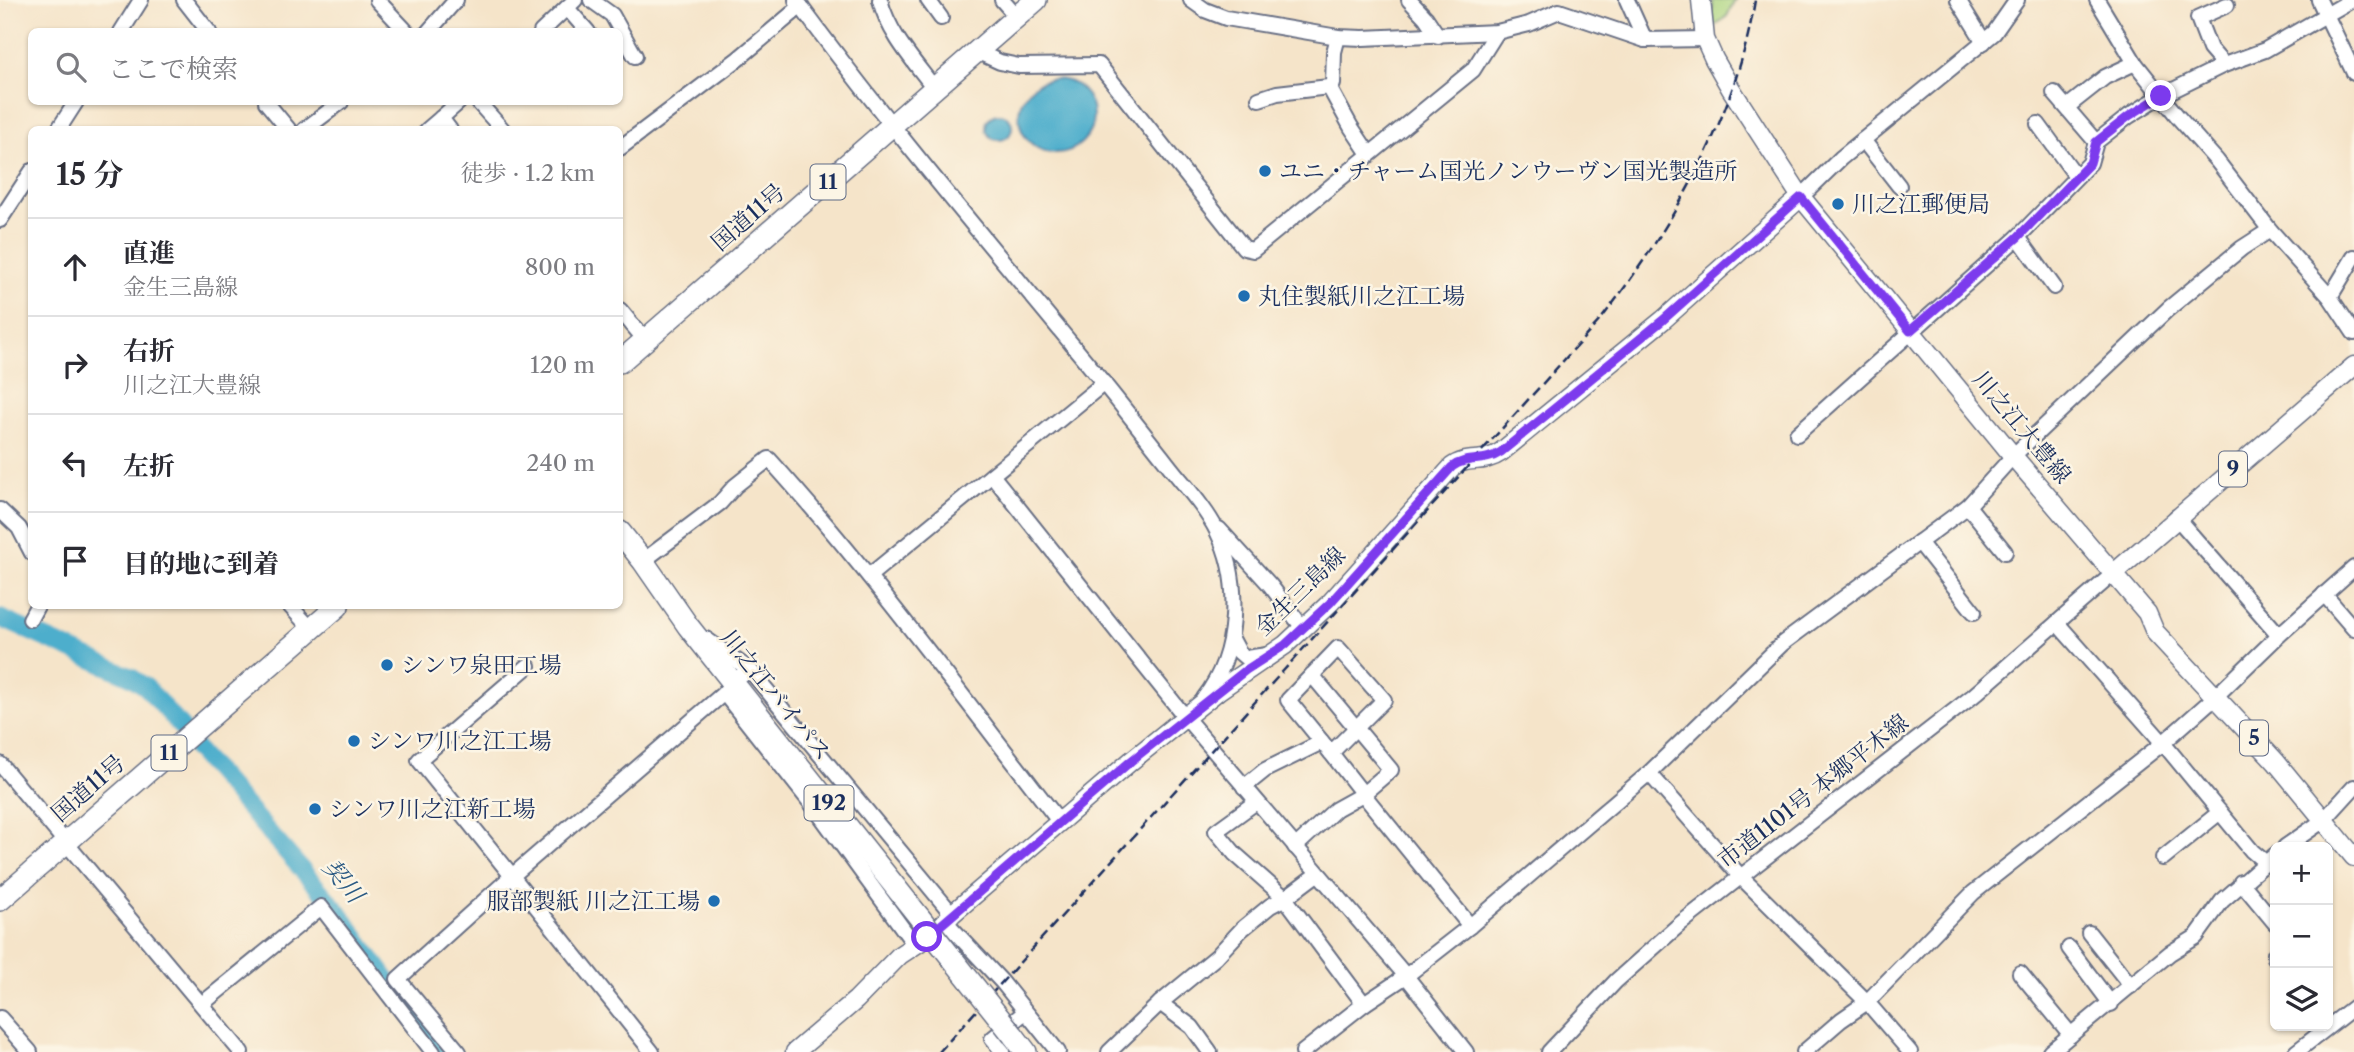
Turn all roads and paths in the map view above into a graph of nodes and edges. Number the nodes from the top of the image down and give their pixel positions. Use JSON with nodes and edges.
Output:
{"nodes":[{"id":1,"x":141,"y":0,"type":"edge"},
{"id":2,"x":184,"y":0,"type":"edge"},
{"id":3,"x":377,"y":0,"type":"edge"},
{"id":4,"x":456,"y":0,"type":"edge"},
{"id":5,"x":591,"y":0,"type":"edge"},
{"id":6,"x":880,"y":0,"type":"edge"},
{"id":7,"x":928,"y":0,"type":"edge"},
{"id":8,"x":1002,"y":0,"type":"edge"},
{"id":9,"x":1036,"y":0,"type":"edge"},
{"id":10,"x":1191,"y":0,"type":"edge"},
{"id":11,"x":1411,"y":0,"type":"edge"},
{"id":12,"x":1627,"y":0,"type":"edge"},
{"id":13,"x":1700,"y":0,"type":"edge"},
{"id":14,"x":1958,"y":0,"type":"edge"},
{"id":15,"x":2018,"y":0,"type":"edge"},
{"id":16,"x":2097,"y":0,"type":"edge"},
{"id":17,"x":2319,"y":0,"type":"edge"},
{"id":18,"x":2352,"y":0,"type":"edge"},
{"id":19,"x":798,"y":3,"type":"edge"},
{"id":20,"x":571,"y":4,"type":"edge"},
{"id":21,"x":2227,"y":5,"type":"dead end"},
{"id":22,"x":2326,"y":15,"type":"junction"},
{"id":23,"x":1016,"y":16,"type":"junction"},
{"id":24,"x":941,"y":18,"type":"dead end"},
{"id":25,"x":124,"y":28,"type":"edge"},
{"id":26,"x":206,"y":28,"type":"edge"},
{"id":27,"x":403,"y":28,"type":"edge"},
{"id":28,"x":432,"y":28,"type":"edge"},
{"id":29,"x":545,"y":28,"type":"edge"},
{"id":30,"x":586,"y":28,"type":"edge"},
{"id":31,"x":619,"y":28,"type":"edge"},
{"id":32,"x":1497,"y":32,"type":"junction"},
{"id":33,"x":623,"y":35,"type":"edge"},
{"id":34,"x":1438,"y":36,"type":"junction"},
{"id":35,"x":1338,"y":37,"type":"junction"},
{"id":36,"x":1705,"y":39,"type":"junction"},
{"id":37,"x":1645,"y":40,"type":"junction"},
{"id":38,"x":1984,"y":42,"type":"junction"},
{"id":39,"x":976,"y":51,"type":"junction"},
{"id":40,"x":635,"y":56,"type":"dead end"},
{"id":41,"x":2135,"y":63,"type":"junction"},
{"id":42,"x":2224,"y":65,"type":"junction"},
{"id":43,"x":2354,"y":73,"type":"edge"},
{"id":44,"x":1329,"y":87,"type":"junction"},
{"id":45,"x":934,"y":88,"type":"junction"},
{"id":46,"x":2054,"y":93,"type":"dead end"},
{"id":47,"x":2161,"y":96,"type":"junction"},
{"id":48,"x":1259,"y":99,"type":"dead end"},
{"id":49,"x":74,"y":105,"type":"edge"},
{"id":50,"x":268,"y":105,"type":"edge"},
{"id":51,"x":337,"y":105,"type":"edge"},
{"id":52,"x":457,"y":105,"type":"edge"},
{"id":53,"x":481,"y":105,"type":"edge"},
{"id":54,"x":2067,"y":107,"type":"junction"},
{"id":55,"x":445,"y":124,"type":"edge"},
{"id":56,"x":2038,"y":124,"type":"dead end"},
{"id":57,"x":892,"y":125,"type":"junction"},
{"id":58,"x":61,"y":126,"type":"edge"},
{"id":59,"x":286,"y":126,"type":"edge"},
{"id":60,"x":309,"y":126,"type":"edge"},
{"id":61,"x":499,"y":126,"type":"edge"},
{"id":62,"x":1863,"y":140,"type":"junction"},
{"id":63,"x":2096,"y":142,"type":"junction"},
{"id":64,"x":623,"y":146,"type":"edge"},
{"id":65,"x":1369,"y":154,"type":"junction"},
{"id":66,"x":2076,"y":176,"type":"junction"},
{"id":67,"x":28,"y":177,"type":"edge"},
{"id":68,"x":1899,"y":186,"type":"dead end"},
{"id":69,"x":1801,"y":197,"type":"junction"},
{"id":70,"x":0,"y":220,"type":"edge"},
{"id":71,"x":2270,"y":230,"type":"junction"},
{"id":72,"x":2018,"y":237,"type":"junction"},
{"id":73,"x":2354,"y":257,"type":"edge"},
{"id":74,"x":2054,"y":287,"type":"dead end"},
{"id":75,"x":2330,"y":298,"type":"junction"},
{"id":76,"x":623,"y":314,"type":"edge"},
{"id":77,"x":1910,"y":331,"type":"junction"},
{"id":78,"x":2354,"y":333,"type":"edge"},
{"id":79,"x":645,"y":340,"type":"junction"},
{"id":80,"x":623,"y":359,"type":"edge"},
{"id":81,"x":2354,"y":366,"type":"edge"},
{"id":82,"x":1104,"y":383,"type":"junction"},
{"id":83,"x":1797,"y":434,"type":"dead end"},
{"id":84,"x":2013,"y":456,"type":"junction"},
{"id":85,"x":992,"y":475,"type":"junction"},
{"id":86,"x":1968,"y":506,"type":"junction"},
{"id":87,"x":0,"y":510,"type":"edge"},
{"id":88,"x":1207,"y":515,"type":"junction"},
{"id":89,"x":2176,"y":517,"type":"junction"},
{"id":90,"x":623,"y":536,"type":"edge"},
{"id":91,"x":1919,"y":542,"type":"junction"},
{"id":92,"x":28,"y":545,"type":"edge"},
{"id":93,"x":2005,"y":552,"type":"dead end"},
{"id":94,"x":643,"y":561,"type":"junction"},
{"id":95,"x":2354,"y":568,"type":"edge"},
{"id":96,"x":2113,"y":574,"type":"junction"},
{"id":97,"x":869,"y":576,"type":"junction"},
{"id":98,"x":2324,"y":594,"type":"junction"},
{"id":99,"x":36,"y":609,"type":"edge"},
{"id":100,"x":293,"y":609,"type":"edge"},
{"id":101,"x":334,"y":609,"type":"edge"},
{"id":102,"x":1974,"y":612,"type":"dead end"},
{"id":103,"x":30,"y":620,"type":"dead end"},
{"id":104,"x":2057,"y":623,"type":"junction"},
{"id":105,"x":1303,"y":628,"type":"junction"},
{"id":106,"x":311,"y":629,"type":"junction"},
{"id":107,"x":2354,"y":629,"type":"edge"},
{"id":108,"x":2279,"y":635,"type":"junction"},
{"id":109,"x":1231,"y":637,"type":"junction"},
{"id":110,"x":1271,"y":654,"type":"junction"},
{"id":111,"x":1225,"y":655,"type":"junction"},
{"id":112,"x":528,"y":666,"type":"dead end"},
{"id":113,"x":1246,"y":670,"type":"junction"},
{"id":114,"x":1312,"y":675,"type":"junction"},
{"id":115,"x":736,"y":682,"type":"junction"},
{"id":116,"x":2215,"y":697,"type":"junction"},
{"id":117,"x":1189,"y":716,"type":"junction"},
{"id":118,"x":1357,"y":728,"type":"junction"},
{"id":119,"x":2162,"y":743,"type":"junction"},
{"id":120,"x":1327,"y":747,"type":"junction"},
{"id":121,"x":0,"y":764,"type":"edge"},
{"id":122,"x":1649,"y":773,"type":"junction"},
{"id":123,"x":1244,"y":787,"type":"junction"},
{"id":124,"x":2354,"y":788,"type":"edge"},
{"id":125,"x":1363,"y":794,"type":"junction"},
{"id":126,"x":1256,"y":802,"type":"junction"},
{"id":127,"x":2220,"y":812,"type":"junction"},
{"id":128,"x":1059,"y":821,"type":"junction"},
{"id":129,"x":2324,"y":821,"type":"junction"},
{"id":130,"x":2292,"y":842,"type":"edge"},
{"id":131,"x":65,"y":844,"type":"junction"},
{"id":132,"x":1294,"y":847,"type":"junction"},
{"id":133,"x":2354,"y":856,"type":"edge"},
{"id":134,"x":2163,"y":858,"type":"dead end"},
{"id":135,"x":2270,"y":859,"type":"edge"},
{"id":136,"x":1317,"y":874,"type":"junction"},
{"id":137,"x":512,"y":876,"type":"junction"},
{"id":138,"x":1740,"y":876,"type":"junction"},
{"id":139,"x":2241,"y":882,"type":"junction"},
{"id":140,"x":1285,"y":898,"type":"junction"},
{"id":141,"x":0,"y":900,"type":"edge"},
{"id":142,"x":2270,"y":917,"type":"edge"},
{"id":143,"x":949,"y":918,"type":"junction"},
{"id":144,"x":1470,"y":926,"type":"junction"},
{"id":145,"x":2089,"y":933,"type":"dead end"},
{"id":146,"x":914,"y":944,"type":"junction"},
{"id":147,"x":2069,"y":948,"type":"dead end"},
{"id":148,"x":2020,"y":973,"type":"dead end"},
{"id":149,"x":1406,"y":976,"type":"junction"},
{"id":150,"x":2131,"y":986,"type":"junction"},
{"id":151,"x":1867,"y":1002,"type":"junction"},
{"id":152,"x":1160,"y":1003,"type":"junction"},
{"id":153,"x":202,"y":1004,"type":"junction"},
{"id":154,"x":1364,"y":1004,"type":"junction"},
{"id":155,"x":2111,"y":1004,"type":"junction"},
{"id":156,"x":2354,"y":1007,"type":"edge"},
{"id":157,"x":1025,"y":1012,"type":"junction"},
{"id":158,"x":0,"y":1018,"type":"edge"},
{"id":159,"x":2071,"y":1035,"type":"junction"},
{"id":160,"x":1014,"y":1046,"type":"edge"},
{"id":161,"x":30,"y":1052,"type":"edge"},
{"id":162,"x":241,"y":1052,"type":"edge"},
{"id":163,"x":433,"y":1052,"type":"edge"},
{"id":164,"x":459,"y":1052,"type":"edge"},
{"id":165,"x":652,"y":1052,"type":"edge"},
{"id":166,"x":795,"y":1052,"type":"edge"},
{"id":167,"x":1058,"y":1052,"type":"edge"},
{"id":168,"x":1108,"y":1052,"type":"edge"},
{"id":169,"x":1210,"y":1052,"type":"edge"},
{"id":170,"x":1303,"y":1052,"type":"edge"},
{"id":171,"x":1466,"y":1052,"type":"edge"},
{"id":172,"x":1549,"y":1052,"type":"edge"},
{"id":173,"x":1804,"y":1052,"type":"edge"},
{"id":174,"x":1910,"y":1052,"type":"edge"},
{"id":175,"x":2050,"y":1052,"type":"edge"},
{"id":176,"x":2296,"y":1052,"type":"edge"}],
"edges":[{"from":1,"to":25,"type":"street"},
{"from":2,"to":26,"type":"street"},
{"from":3,"to":27,"type":"street"},
{"from":4,"to":28,"type":"street"},
{"from":5,"to":31,"type":"street"},
{"from":6,"to":45,"type":"street"},
{"from":7,"to":24,"type":"street"},
{"from":8,"to":23,"type":"street"},
{"from":9,"to":23,"type":"highway","name":"国道11号","number":"11"},
{"from":10,"to":35,"type":"street"},
{"from":11,"to":34,"type":"street"},
{"from":12,"to":37,"type":"street"},
{"from":13,"to":36,"type":"main road","name":"川之江大豊線","number":"5"},
{"from":14,"to":38,"type":"street"},
{"from":15,"to":38,"type":"street"},
{"from":16,"to":41,"type":"street"},
{"from":17,"to":22,"type":"street"},
{"from":18,"to":22,"type":"street"},
{"from":19,"to":57,"type":"street"},
{"from":19,"to":64,"type":"street"},
{"from":20,"to":29,"type":"street"},
{"from":20,"to":30,"type":"street"},
{"from":21,"to":42,"type":"street"},
{"from":22,"to":42,"type":"street"},
{"from":22,"to":43,"type":"street"},
{"from":23,"to":39,"type":"highway","name":"国道11号","number":"11"},
{"from":32,"to":34,"type":"street"},
{"from":32,"to":37,"type":"street"},
{"from":32,"to":65,"type":"street"},
{"from":33,"to":40,"type":"street"},
{"from":34,"to":35,"type":"street"},
{"from":35,"to":44,"type":"street"},
{"from":36,"to":37,"type":"street"},
{"from":36,"to":69,"type":"main road","name":"川之江大豊線","number":"5"},
{"from":38,"to":62,"type":"street"},
{"from":39,"to":45,"type":"highway","name":"国道11号","number":"11"},
{"from":39,"to":65,"type":"street"},
{"from":41,"to":47,"type":"street"},
{"from":41,"to":54,"type":"street"},
{"from":42,"to":47,"type":"street"},
{"from":44,"to":48,"type":"street"},
{"from":44,"to":65,"type":"street"},
{"from":45,"to":57,"type":"highway","name":"国道11号","number":"11"},
{"from":46,"to":54,"type":"street"},
{"from":47,"to":63,"type":"street"},
{"from":47,"to":71,"type":"street"},
{"from":49,"to":58,"type":"street"},
{"from":50,"to":59,"type":"street"},
{"from":51,"to":60,"type":"street"},
{"from":52,"to":55,"type":"street"},
{"from":53,"to":61,"type":"street"},
{"from":54,"to":63,"type":"street"},
{"from":56,"to":66,"type":"street"},
{"from":57,"to":79,"type":"highway","name":"国道11号","number":"11"},
{"from":57,"to":82,"type":"street"},
{"from":62,"to":68,"type":"street"},
{"from":62,"to":69,"type":"street"},
{"from":63,"to":66,"type":"street"},
{"from":66,"to":72,"type":"street"},
{"from":67,"to":70,"type":"street"},
{"from":69,"to":77,"type":"main road","name":"川之江大豊線","number":"5"},
{"from":69,"to":105,"type":"main road","name":"金生三島線"},
{"from":71,"to":75,"type":"street"},
{"from":71,"to":84,"type":"street"},
{"from":72,"to":74,"type":"street"},
{"from":72,"to":77,"type":"street"},
{"from":73,"to":75,"type":"street"},
{"from":75,"to":78,"type":"street"},
{"from":76,"to":79,"type":"street"},
{"from":77,"to":83,"type":"street"},
{"from":77,"to":84,"type":"main road","name":"川之江大豊線","number":"5"},
{"from":79,"to":80,"type":"highway","name":"国道11号","number":"11"},
{"from":81,"to":89,"type":"main road","number":"9"},
{"from":82,"to":85,"type":"street"},
{"from":82,"to":88,"type":"street"},
{"from":84,"to":86,"type":"street"},
{"from":84,"to":96,"type":"main road","name":"川之江大豊線","number":"5"},
{"from":85,"to":97,"type":"street"},
{"from":85,"to":117,"type":"street"},
{"from":86,"to":91,"type":"street"},
{"from":86,"to":93,"type":"street"},
{"from":87,"to":92,"type":"street"},
{"from":88,"to":105,"type":"street"},
{"from":88,"to":109,"type":"street"},
{"from":89,"to":96,"type":"main road","number":"9"},
{"from":89,"to":108,"type":"street"},
{"from":90,"to":94,"type":"highway","name":"川之江バイパス","number":"192"},
{"from":91,"to":102,"type":"street"},
{"from":91,"to":122,"type":"street"},
{"from":94,"to":97,"type":"street"},
{"from":94,"to":115,"type":"highway","name":"川之江バイパス","number":"192"},
{"from":95,"to":98,"type":"street"},
{"from":96,"to":104,"type":"street","name":"市道1101号 本郷平木線"},
{"from":96,"to":116,"type":"main road","name":"川之江大豊線","number":"5"},
{"from":97,"to":128,"type":"street"},
{"from":98,"to":107,"type":"street"},
{"from":98,"to":108,"type":"street"},
{"from":99,"to":103,"type":"street"},
{"from":100,"to":106,"type":"street"},
{"from":101,"to":106,"type":"highway","name":"国道11号","number":"11"},
{"from":104,"to":119,"type":"street"},
{"from":104,"to":138,"type":"street","name":"市道1101号 本郷平木線"},
{"from":105,"to":110,"type":"main road","name":"金生三島線"},
{"from":106,"to":131,"type":"highway","name":"国道11号","number":"11"},
{"from":108,"to":116,"type":"street"},
{"from":109,"to":110,"type":"street"},
{"from":109,"to":111,"type":"street"},
{"from":110,"to":113,"type":"main road","name":"金生三島線"},
{"from":111,"to":113,"type":"street"},
{"from":111,"to":117,"type":"street"},
{"from":112,"to":137,"type":"street"},
{"from":113,"to":117,"type":"main road","name":"金生三島線"},
{"from":114,"to":118,"type":"street"},
{"from":114,"to":118,"type":"street"},
{"from":114,"to":120,"type":"street"},
{"from":115,"to":137,"type":"street"},
{"from":115,"to":143,"type":"street"},
{"from":115,"to":146,"type":"street"},
{"from":115,"to":160,"type":"highway","name":"川之江バイパス","number":"192","bridge":true},
{"from":116,"to":119,"type":"street"},
{"from":116,"to":129,"type":"main road","name":"川之江大豊線","number":"5"},
{"from":117,"to":123,"type":"street"},
{"from":117,"to":128,"type":"main road","name":"金生三島線"},
{"from":118,"to":120,"type":"street"},
{"from":118,"to":125,"type":"street"},
{"from":119,"to":127,"type":"street"},
{"from":119,"to":151,"type":"street"},
{"from":120,"to":123,"type":"street"},
{"from":120,"to":125,"type":"street"},
{"from":121,"to":131,"type":"street"},
{"from":122,"to":138,"type":"street"},
{"from":122,"to":144,"type":"street"},
{"from":123,"to":126,"type":"street"},
{"from":124,"to":129,"type":"street"},
{"from":125,"to":132,"type":"street"},
{"from":125,"to":144,"type":"street"},
{"from":126,"to":132,"type":"street"},
{"from":126,"to":140,"type":"street"},
{"from":127,"to":134,"type":"street"},
{"from":127,"to":135,"type":"street"},
{"from":128,"to":143,"type":"main road","name":"金生三島線"},
{"from":129,"to":130,"type":"street"},
{"from":129,"to":133,"type":"main road","name":"川之江大豊線","number":"5"},
{"from":131,"to":141,"type":"highway","name":"国道11号","number":"11"},
{"from":131,"to":153,"type":"street"},
{"from":132,"to":136,"type":"street"},
{"from":135,"to":139,"type":"street"},
{"from":136,"to":140,"type":"street"},
{"from":136,"to":149,"type":"street"},
{"from":137,"to":164,"type":"street"},
{"from":137,"to":165,"type":"street"},
{"from":138,"to":151,"type":"street"},
{"from":138,"to":172,"type":"street","name":"市道1101号 本郷平木線"},
{"from":139,"to":142,"type":"street"},
{"from":139,"to":150,"type":"street"},
{"from":140,"to":152,"type":"street"},
{"from":140,"to":154,"type":"street"},
{"from":143,"to":146,"type":"main road","name":"金生三島線"},
{"from":143,"to":157,"type":"street"},
{"from":144,"to":149,"type":"street"},
{"from":145,"to":150,"type":"street"},
{"from":146,"to":166,"type":"main road","name":"金生三島線"},
{"from":147,"to":155,"type":"street"},
{"from":148,"to":159,"type":"street"},
{"from":149,"to":154,"type":"street"},
{"from":149,"to":171,"type":"street"},
{"from":150,"to":155,"type":"street"},
{"from":151,"to":173,"type":"street"},
{"from":151,"to":174,"type":"street"},
{"from":152,"to":168,"type":"street"},
{"from":152,"to":169,"type":"street"},
{"from":153,"to":162,"type":"street"},
{"from":153,"to":163,"type":"street"},
{"from":154,"to":170,"type":"street"},
{"from":155,"to":159,"type":"street"},
{"from":156,"to":176,"type":"street"},
{"from":157,"to":160,"type":"street"},
{"from":157,"to":167,"type":"street"},
{"from":158,"to":161,"type":"street"},
{"from":159,"to":175,"type":"street"}]}
